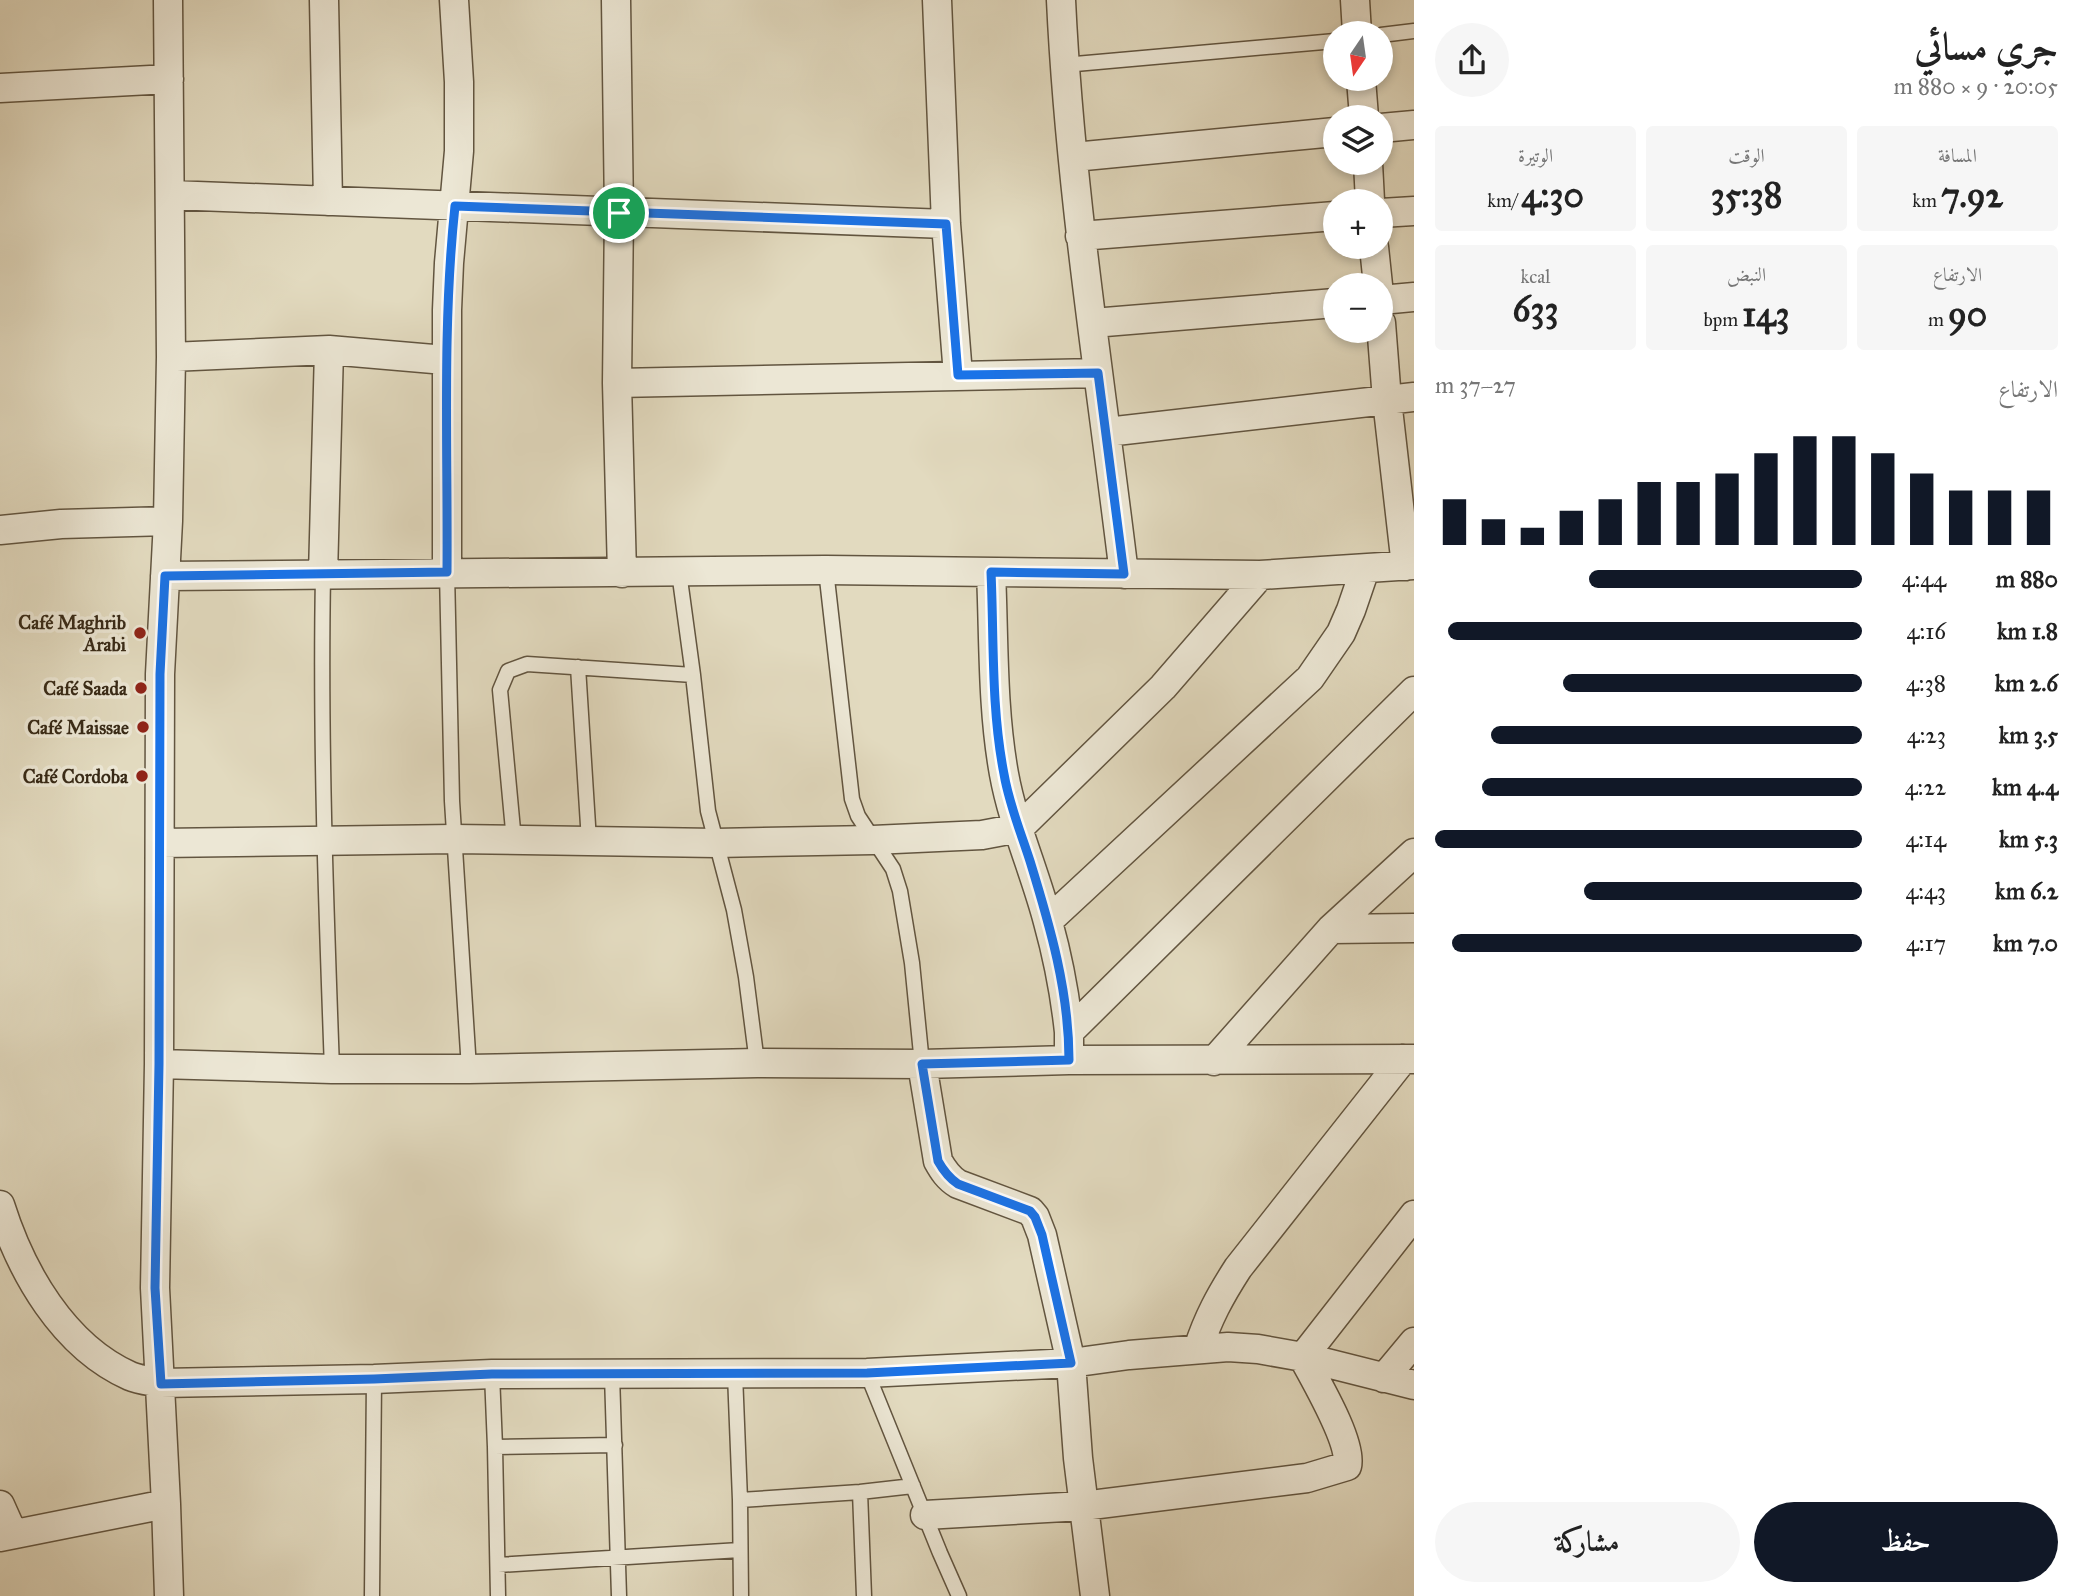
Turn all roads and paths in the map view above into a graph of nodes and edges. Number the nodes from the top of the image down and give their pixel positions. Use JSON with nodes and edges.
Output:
{"nodes":[{"id":1,"x":168,"y":0,"type":"edge"},
{"id":2,"x":324,"y":0,"type":"edge"},
{"id":3,"x":454,"y":0,"type":"edge"},
{"id":4,"x":616,"y":0,"type":"edge"},
{"id":5,"x":937,"y":0,"type":"edge"},
{"id":6,"x":1060,"y":0,"type":"edge"},
{"id":7,"x":1354,"y":0,"type":"edge"},
{"id":8,"x":1356,"y":21,"type":"edge"},
{"id":9,"x":1414,"y":31,"type":"edge"},
{"id":10,"x":1393,"y":34,"type":"edge"},
{"id":11,"x":1323,"y":42,"type":"edge"},
{"id":12,"x":1064,"y":65,"type":"junction"},
{"id":13,"x":169,"y":79,"type":"junction"},
{"id":14,"x":0,"y":88,"type":"edge"},
{"id":15,"x":1414,"y":125,"type":"edge"},
{"id":16,"x":1393,"y":127,"type":"edge"},
{"id":17,"x":1323,"y":133,"type":"edge"},
{"id":18,"x":1074,"y":157,"type":"junction"},
{"id":19,"x":171,"y":195,"type":"junction"},
{"id":20,"x":328,"y":201,"type":"junction"},
{"id":21,"x":455,"y":206,"type":"junction"},
{"id":22,"x":1414,"y":211,"type":"edge"},
{"id":23,"x":1393,"y":212,"type":"edge"},
{"id":24,"x":619,"y":213,"type":"junction"},
{"id":25,"x":1323,"y":217,"type":"edge"},
{"id":26,"x":946,"y":224,"type":"junction"},
{"id":27,"x":1080,"y":236,"type":"junction"},
{"id":28,"x":1414,"y":297,"type":"edge"},
{"id":29,"x":1393,"y":299,"type":"edge"},
{"id":30,"x":1323,"y":304,"type":"edge"},
{"id":31,"x":1093,"y":323,"type":"junction"},
{"id":32,"x":1386,"y":343,"type":"edge"},
{"id":33,"x":329,"y":350,"type":"junction"},
{"id":34,"x":171,"y":357,"type":"junction"},
{"id":35,"x":445,"y":360,"type":"junction"},
{"id":36,"x":1098,"y":373,"type":"junction"},
{"id":37,"x":958,"y":375,"type":"junction"},
{"id":38,"x":617,"y":383,"type":"junction"},
{"id":39,"x":1400,"y":398,"type":"edge"},
{"id":40,"x":1107,"y":432,"type":"junction"},
{"id":41,"x":168,"y":521,"type":"junction"},
{"id":42,"x":0,"y":530,"type":"edge"},
{"id":43,"x":1410,"y":566,"type":"edge"},
{"id":44,"x":1365,"y":569,"type":"junction"},
{"id":45,"x":826,"y":570,"type":"junction"},
{"id":46,"x":447,"y":572,"type":"junction"},
{"id":47,"x":679,"y":572,"type":"junction"},
{"id":48,"x":991,"y":572,"type":"junction"},
{"id":49,"x":622,"y":573,"type":"junction"},
{"id":50,"x":1124,"y":574,"type":"junction"},
{"id":51,"x":323,"y":575,"type":"junction"},
{"id":52,"x":1260,"y":575,"type":"junction"},
{"id":53,"x":165,"y":576,"type":"junction"},
{"id":54,"x":578,"y":667,"type":"junction"},
{"id":55,"x":693,"y":675,"type":"junction"},
{"id":56,"x":1414,"y":691,"type":"edge"},
{"id":57,"x":1019,"y":828,"type":"junction"},
{"id":58,"x":454,"y":839,"type":"junction"},
{"id":59,"x":873,"y":840,"type":"junction"},
{"id":60,"x":514,"y":841,"type":"junction"},
{"id":61,"x":589,"y":841,"type":"junction"},
{"id":62,"x":324,"y":842,"type":"junction"},
{"id":63,"x":716,"y":842,"type":"junction"},
{"id":64,"x":160,"y":843,"type":"junction"},
{"id":65,"x":1414,"y":853,"type":"edge"},
{"id":66,"x":1048,"y":921,"type":"junction"},
{"id":67,"x":1414,"y":928,"type":"edge"},
{"id":68,"x":1331,"y":929,"type":"junction"},
{"id":69,"x":1069,"y":1032,"type":"junction"},
{"id":70,"x":1408,"y":1059,"type":"edge"},
{"id":71,"x":1069,"y":1060,"type":"junction"},
{"id":72,"x":1214,"y":1060,"type":"junction"},
{"id":73,"x":757,"y":1063,"type":"junction"},
{"id":74,"x":159,"y":1064,"type":"junction"},
{"id":75,"x":922,"y":1064,"type":"junction"},
{"id":76,"x":332,"y":1069,"type":"junction"},
{"id":77,"x":470,"y":1069,"type":"junction"},
{"id":78,"x":0,"y":1206,"type":"edge"},
{"id":79,"x":1414,"y":1215,"type":"edge"},
{"id":80,"x":1414,"y":1342,"type":"edge"},
{"id":81,"x":1198,"y":1349,"type":"junction"},
{"id":82,"x":1303,"y":1357,"type":"junction"},
{"id":83,"x":1071,"y":1363,"type":"junction"},
{"id":84,"x":867,"y":1373,"type":"junction"},
{"id":85,"x":492,"y":1374,"type":"junction"},
{"id":86,"x":735,"y":1374,"type":"junction"},
{"id":87,"x":612,"y":1375,"type":"junction"},
{"id":88,"x":1384,"y":1378,"type":"junction"},
{"id":89,"x":374,"y":1379,"type":"junction"},
{"id":90,"x":161,"y":1384,"type":"junction"},
{"id":91,"x":1414,"y":1385,"type":"edge"},
{"id":92,"x":615,"y":1445,"type":"junction"},
{"id":93,"x":495,"y":1447,"type":"junction"},
{"id":94,"x":913,"y":1486,"type":"junction"},
{"id":95,"x":860,"y":1492,"type":"junction"},
{"id":96,"x":740,"y":1500,"type":"junction"},
{"id":97,"x":166,"y":1504,"type":"junction"},
{"id":98,"x":0,"y":1506,"type":"edge"},
{"id":99,"x":1083,"y":1506,"type":"junction"},
{"id":100,"x":925,"y":1515,"type":"junction"},
{"id":101,"x":7,"y":1536,"type":"edge"},
{"id":102,"x":740,"y":1550,"type":"junction"},
{"id":103,"x":617,"y":1558,"type":"junction"},
{"id":104,"x":498,"y":1565,"type":"junction"},
{"id":105,"x":169,"y":1596,"type":"edge"},
{"id":106,"x":372,"y":1596,"type":"edge"},
{"id":107,"x":498,"y":1596,"type":"edge"},
{"id":108,"x":619,"y":1596,"type":"edge"},
{"id":109,"x":741,"y":1596,"type":"edge"},
{"id":110,"x":864,"y":1596,"type":"edge"},
{"id":111,"x":959,"y":1596,"type":"edge"},
{"id":112,"x":1095,"y":1596,"type":"edge"}],
"edges":[{"from":1,"to":13,"type":"street"},
{"from":2,"to":20,"type":"street"},
{"from":3,"to":21,"type":"street"},
{"from":4,"to":24,"type":"street"},
{"from":5,"to":26,"type":"street"},
{"from":6,"to":12,"type":"street"},
{"from":7,"to":8,"type":"street"},
{"from":9,"to":10,"type":"lane"},
{"from":11,"to":12,"type":"lane"},
{"from":12,"to":18,"type":"street"},
{"from":13,"to":14,"type":"street"},
{"from":13,"to":19,"type":"street"},
{"from":15,"to":16,"type":"street"},
{"from":17,"to":18,"type":"street"},
{"from":18,"to":27,"type":"street"},
{"from":19,"to":20,"type":"street"},
{"from":19,"to":34,"type":"street"},
{"from":20,"to":21,"type":"street"},
{"from":21,"to":24,"type":"street"},
{"from":21,"to":35,"type":"street"},
{"from":22,"to":23,"type":"street"},
{"from":24,"to":26,"type":"street"},
{"from":24,"to":38,"type":"street"},
{"from":25,"to":27,"type":"street"},
{"from":26,"to":37,"type":"street"},
{"from":27,"to":31,"type":"street"},
{"from":28,"to":29,"type":"street"},
{"from":30,"to":31,"type":"street"},
{"from":31,"to":36,"type":"street"},
{"from":32,"to":39,"type":"street"},
{"from":33,"to":34,"type":"street"},
{"from":33,"to":35,"type":"street"},
{"from":33,"to":51,"type":"street"},
{"from":34,"to":41,"type":"street"},
{"from":35,"to":46,"type":"street"},
{"from":36,"to":37,"type":"street"},
{"from":36,"to":40,"type":"street"},
{"from":37,"to":38,"type":"street"},
{"from":38,"to":49,"type":"street"},
{"from":39,"to":40,"type":"street"},
{"from":39,"to":43,"type":"street"},
{"from":40,"to":50,"type":"street"},
{"from":41,"to":42,"type":"street"},
{"from":41,"to":53,"type":"street"},
{"from":43,"to":44,"type":"street"},
{"from":44,"to":52,"type":"street"},
{"from":44,"to":66,"type":"street"},
{"from":45,"to":47,"type":"street"},
{"from":45,"to":48,"type":"street"},
{"from":45,"to":59,"type":"lane"},
{"from":46,"to":49,"type":"street"},
{"from":46,"to":51,"type":"street"},
{"from":46,"to":58,"type":"lane"},
{"from":47,"to":49,"type":"street"},
{"from":47,"to":55,"type":"lane"},
{"from":48,"to":50,"type":"street"},
{"from":48,"to":57,"type":"street"},
{"from":50,"to":52,"type":"street"},
{"from":51,"to":53,"type":"street"},
{"from":51,"to":62,"type":"lane"},
{"from":52,"to":57,"type":"street"},
{"from":53,"to":64,"type":"street"},
{"from":54,"to":55,"type":"lane"},
{"from":54,"to":60,"type":"lane"},
{"from":54,"to":61,"type":"lane"},
{"from":55,"to":63,"type":"lane"},
{"from":56,"to":69,"type":"street"},
{"from":57,"to":59,"type":"street"},
{"from":57,"to":66,"type":"street"},
{"from":58,"to":60,"type":"street"},
{"from":58,"to":62,"type":"street"},
{"from":58,"to":77,"type":"lane"},
{"from":59,"to":63,"type":"street"},
{"from":59,"to":75,"type":"lane"},
{"from":60,"to":61,"type":"street"},
{"from":61,"to":63,"type":"street"},
{"from":62,"to":64,"type":"street"},
{"from":62,"to":76,"type":"lane"},
{"from":63,"to":73,"type":"lane"},
{"from":64,"to":74,"type":"street"},
{"from":65,"to":68,"type":"street"},
{"from":66,"to":69,"type":"street"},
{"from":67,"to":68,"type":"street"},
{"from":68,"to":72,"type":"street"},
{"from":69,"to":71,"type":"street"},
{"from":70,"to":72,"type":"street"},
{"from":70,"to":81,"type":"street"},
{"from":71,"to":72,"type":"street"},
{"from":71,"to":75,"type":"street"},
{"from":73,"to":75,"type":"street"},
{"from":73,"to":77,"type":"street"},
{"from":74,"to":76,"type":"street"},
{"from":74,"to":90,"type":"street"},
{"from":75,"to":83,"type":"street"},
{"from":76,"to":77,"type":"street"},
{"from":78,"to":90,"type":"street"},
{"from":79,"to":82,"type":"street"},
{"from":80,"to":88,"type":"street"},
{"from":81,"to":82,"type":"street"},
{"from":81,"to":83,"type":"street"},
{"from":82,"to":88,"type":"street"},
{"from":82,"to":99,"type":"street"},
{"from":83,"to":84,"type":"street"},
{"from":83,"to":99,"type":"street"},
{"from":84,"to":86,"type":"street"},
{"from":84,"to":94,"type":"lane"},
{"from":85,"to":87,"type":"street"},
{"from":85,"to":89,"type":"street"},
{"from":85,"to":93,"type":"lane"},
{"from":86,"to":87,"type":"street"},
{"from":86,"to":96,"type":"lane"},
{"from":87,"to":92,"type":"lane"},
{"from":88,"to":91,"type":"street"},
{"from":89,"to":90,"type":"street"},
{"from":89,"to":106,"type":"lane"},
{"from":90,"to":97,"type":"street"},
{"from":92,"to":93,"type":"lane"},
{"from":92,"to":103,"type":"lane"},
{"from":93,"to":104,"type":"lane"},
{"from":94,"to":95,"type":"lane"},
{"from":94,"to":100,"type":"lane"},
{"from":95,"to":96,"type":"lane"},
{"from":95,"to":110,"type":"lane"},
{"from":96,"to":102,"type":"lane"},
{"from":97,"to":101,"type":"street"},
{"from":97,"to":105,"type":"street"},
{"from":98,"to":101,"type":"street"},
{"from":99,"to":100,"type":"street"},
{"from":99,"to":112,"type":"street"},
{"from":100,"to":111,"type":"lane"},
{"from":102,"to":103,"type":"lane"},
{"from":102,"to":109,"type":"lane"},
{"from":103,"to":104,"type":"lane"},
{"from":103,"to":108,"type":"lane"},
{"from":104,"to":107,"type":"lane"}]}
